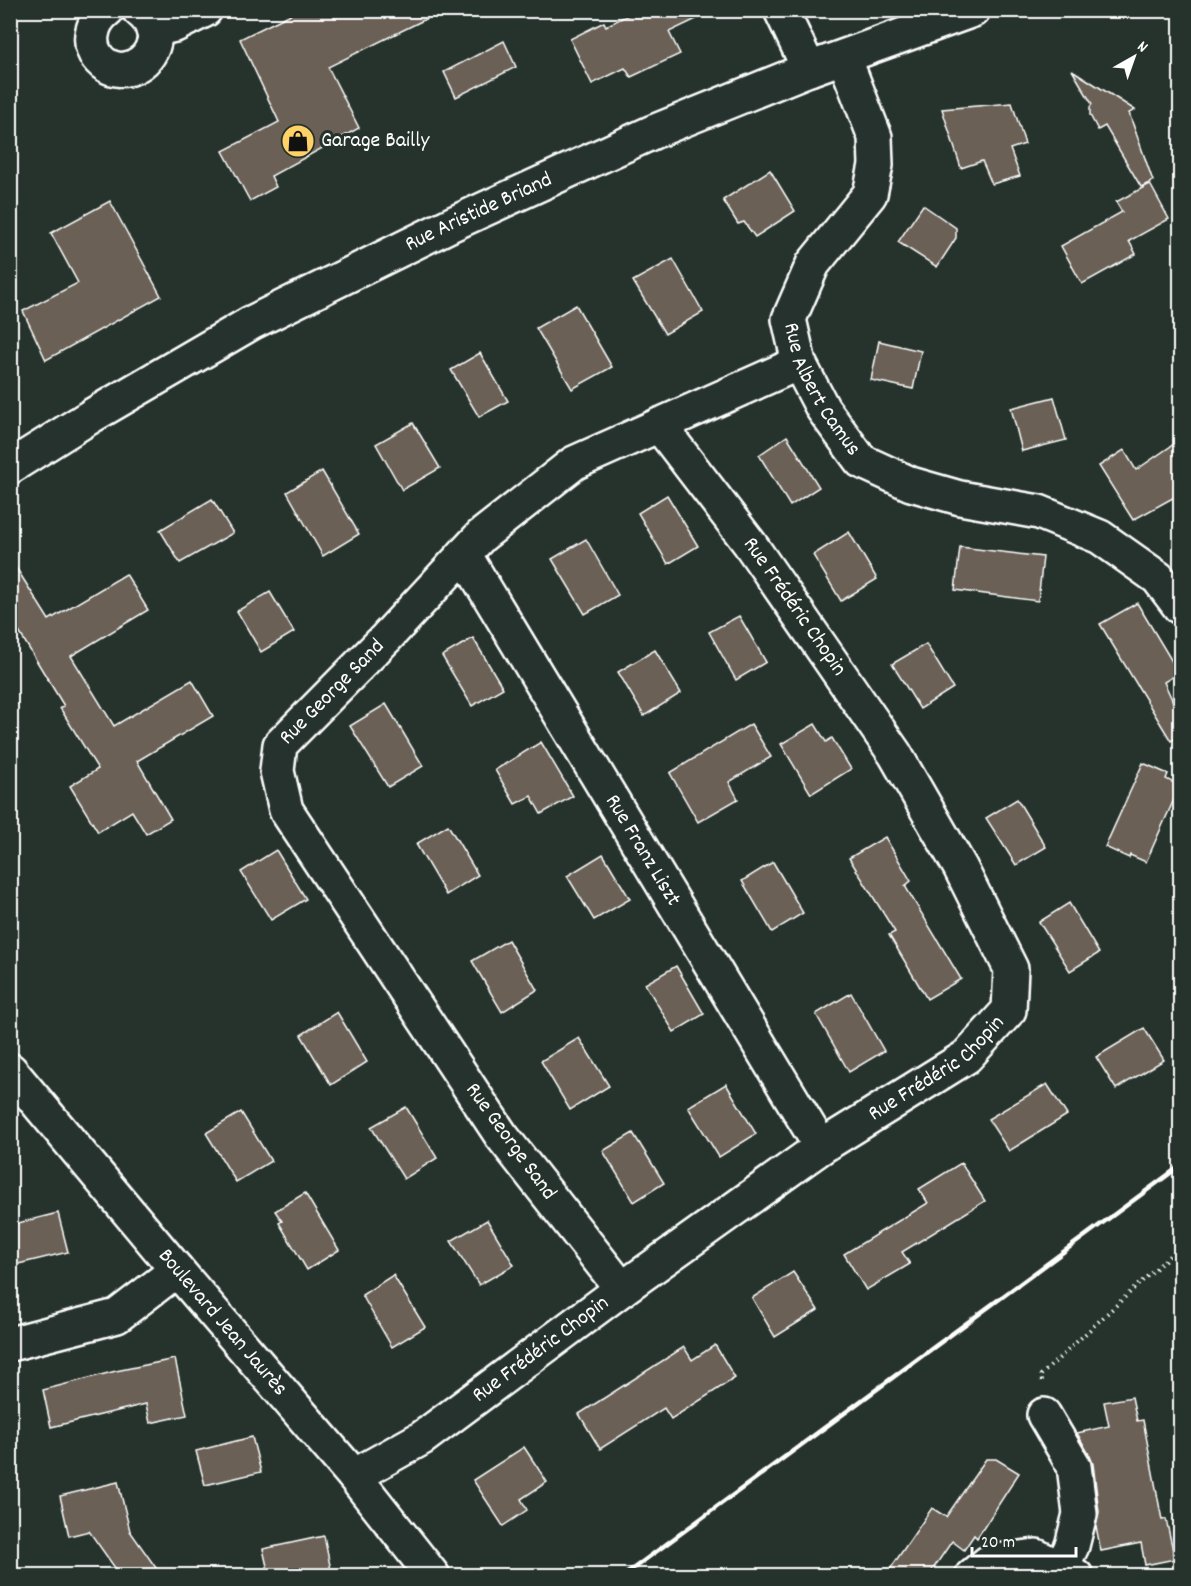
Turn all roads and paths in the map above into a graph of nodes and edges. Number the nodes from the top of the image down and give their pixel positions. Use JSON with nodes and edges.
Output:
{"nodes":[{"id":1,"x":107,"y":10,"type":"edge"},
{"id":2,"x":205,"y":10,"type":"edge"},
{"id":3,"x":781,"y":10,"type":"edge"},
{"id":4,"x":973,"y":10,"type":"edge"},
{"id":5,"x":146,"y":20,"type":"edge"},
{"id":6,"x":844,"y":57,"type":"junction"},
{"id":7,"x":809,"y":69,"type":"junction"},
{"id":8,"x":800,"y":363,"type":"junction"},
{"id":9,"x":660,"y":425,"type":"junction"},
{"id":10,"x":10,"y":467,"type":"edge"},
{"id":11,"x":464,"y":554,"type":"junction"},
{"id":12,"x":1180,"y":607,"type":"edge"},
{"id":13,"x":10,"y":1070,"type":"edge"},
{"id":14,"x":822,"y":1147,"type":"junction"},
{"id":15,"x":1180,"y":1246,"type":"edge"},
{"id":16,"x":177,"y":1270,"type":"junction"},
{"id":17,"x":622,"y":1289,"type":"junction"},
{"id":18,"x":10,"y":1344,"type":"edge"},
{"id":19,"x":1044,"y":1415,"type":"joint"},
{"id":20,"x":354,"y":1476,"type":"junction"},
{"id":21,"x":1069,"y":1572,"type":"edge"},
{"id":22,"x":433,"y":1575,"type":"edge"},
{"id":23,"x":972,"y":1575,"type":"edge"}],
"edges":[{"from":1,"to":5,"type":"street"},
{"from":2,"to":5,"type":"street"},
{"from":3,"to":7,"type":"street"},
{"from":4,"to":6,"type":"street","name":"Rue Aristide Briand"},
{"from":6,"to":7,"type":"street","name":"Rue Aristide Briand"},
{"from":6,"to":8,"type":"street","name":"Rue Albert Camus"},
{"from":7,"to":10,"type":"street","name":"Rue Aristide Briand"},
{"from":8,"to":9,"type":"street","name":"Rue George Sand"},
{"from":8,"to":12,"type":"street","name":"Rue Albert Camus"},
{"from":9,"to":11,"type":"street","name":"Rue George Sand"},
{"from":9,"to":14,"type":"street","name":"Rue Frédéric Chopin"},
{"from":11,"to":14,"type":"street","name":"Rue Franz Liszt"},
{"from":11,"to":17,"type":"street","name":"Rue George Sand"},
{"from":13,"to":16,"type":"street","name":"Boulevard Jean Jaurès"},
{"from":14,"to":17,"type":"street","name":"Rue Frédéric Chopin"},
{"from":15,"to":19,"type":"path"},
{"from":16,"to":18,"type":"street"},
{"from":16,"to":20,"type":"street","name":"Boulevard Jean Jaurès"},
{"from":17,"to":20,"type":"street","name":"Rue Frédéric Chopin"},
{"from":19,"to":21,"type":"street"},
{"from":20,"to":22,"type":"street","name":"Boulevard Jean Jaurès"},
{"from":21,"to":23,"type":"street"}]}
